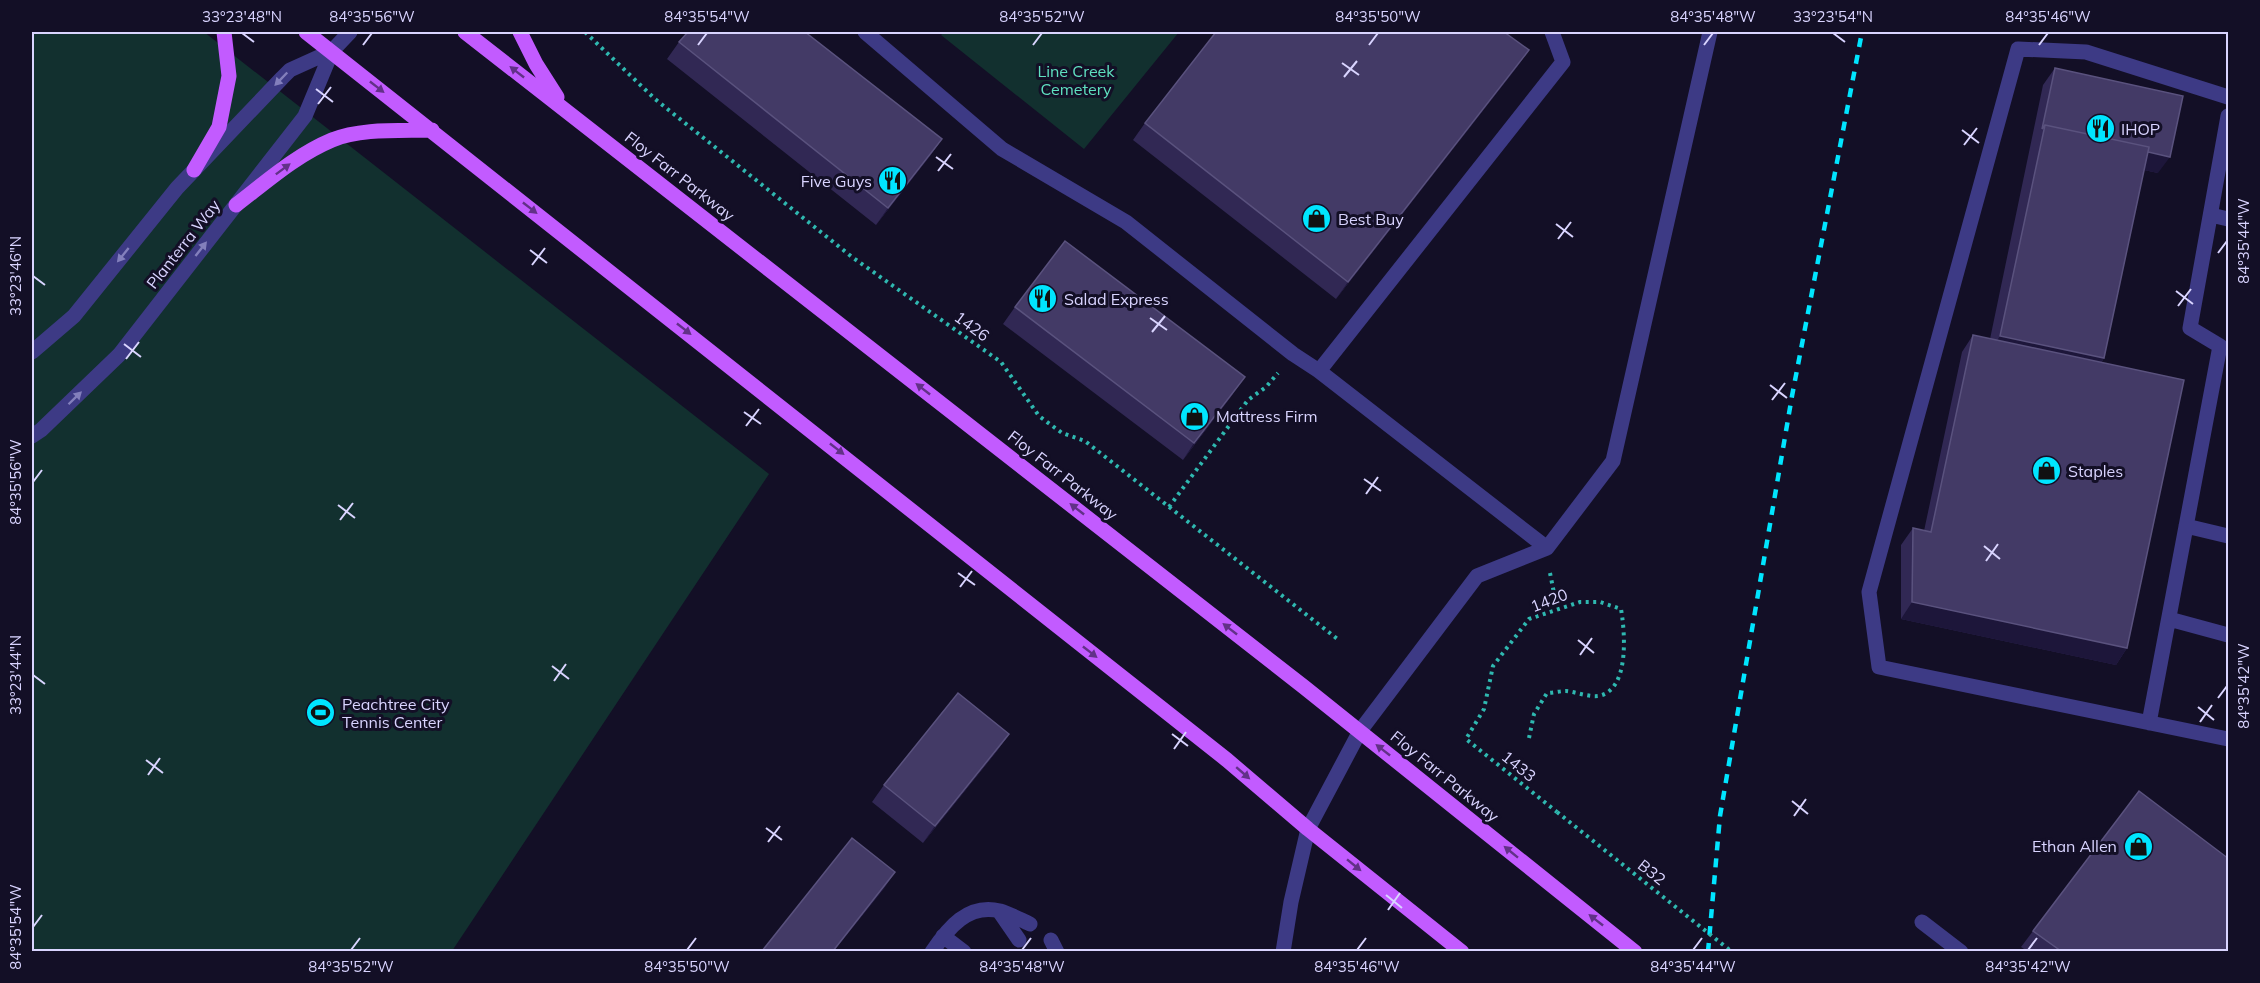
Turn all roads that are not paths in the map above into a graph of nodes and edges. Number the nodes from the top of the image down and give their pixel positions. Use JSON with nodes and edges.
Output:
{"nodes":[{"id":1,"x":224,"y":32,"type":"edge"},
{"id":2,"x":306,"y":32,"type":"edge"},
{"id":3,"x":350,"y":32,"type":"edge"},
{"id":4,"x":465,"y":32,"type":"edge"},
{"id":5,"x":520,"y":32,"type":"edge"},
{"id":6,"x":865,"y":32,"type":"edge"},
{"id":7,"x":1552,"y":32,"type":"edge"},
{"id":8,"x":1710,"y":32,"type":"edge"},
{"id":9,"x":332,"y":51,"type":"junction"},
{"id":10,"x":2229,"y":97,"type":"edge"},
{"id":11,"x":563,"y":108,"type":"junction"},
{"id":12,"x":2229,"y":116,"type":"edge"},
{"id":13,"x":432,"y":130,"type":"junction"},
{"id":14,"x":194,"y":170,"type":"junction"},
{"id":15,"x":236,"y":205,"type":"junction"},
{"id":16,"x":2211,"y":215,"type":"junction"},
{"id":17,"x":2229,"y":219,"type":"edge"},
{"id":18,"x":2224,"y":340,"type":"edge"},
{"id":19,"x":32,"y":352,"type":"edge"},
{"id":20,"x":1319,"y":371,"type":"junction"},
{"id":21,"x":32,"y":436,"type":"edge"},
{"id":22,"x":2186,"y":526,"type":"junction"},
{"id":23,"x":2229,"y":536,"type":"edge"},
{"id":24,"x":1547,"y":548,"type":"junction"},
{"id":25,"x":2169,"y":619,"type":"junction"},
{"id":26,"x":2229,"y":634,"type":"edge"},
{"id":27,"x":2149,"y":723,"type":"junction"},
{"id":28,"x":1360,"y":731,"type":"junction"},
{"id":29,"x":2229,"y":739,"type":"edge"},
{"id":30,"x":1308,"y":829,"type":"junction"},
{"id":31,"x":999,"y":911,"type":"junction"},
{"id":32,"x":1922,"y":922,"type":"dead end"},
{"id":33,"x":1030,"y":924,"type":"dead end"},
{"id":34,"x":943,"y":936,"type":"junction"},
{"id":35,"x":1019,"y":940,"type":"dead end"},
{"id":36,"x":932,"y":951,"type":"edge"},
{"id":37,"x":964,"y":951,"type":"edge"},
{"id":38,"x":1283,"y":951,"type":"edge"},
{"id":39,"x":1462,"y":951,"type":"edge"},
{"id":40,"x":1635,"y":951,"type":"edge"},
{"id":41,"x":1961,"y":951,"type":"edge"}],
"edges":[{"from":1,"to":14,"type":"main road"},
{"from":2,"to":9,"type":"main road"},
{"from":3,"to":9,"type":"street","name":"Planterra Way"},
{"from":11,"to":4,"type":"main road","name":"Floy Farr Parkway","one_way":true},
{"from":5,"to":11,"type":"main road"},
{"from":6,"to":20,"type":"street"},
{"from":7,"to":20,"type":"street"},
{"from":8,"to":24,"type":"street"},
{"from":9,"to":13,"type":"main road","one_way":true},
{"from":9,"to":14,"type":"street","name":"Planterra Way","one_way":true},
{"from":9,"to":15,"type":"street","name":"Planterra Way"},
{"from":10,"to":27,"type":"street"},
{"from":28,"to":11,"type":"main road","name":"Floy Farr Parkway","one_way":true},
{"from":12,"to":16,"type":"street"},
{"from":15,"to":13,"type":"main road","one_way":true},
{"from":13,"to":30,"type":"main road","one_way":true},
{"from":14,"to":19,"type":"street","name":"Planterra Way","one_way":true},
{"from":21,"to":15,"type":"street","name":"Planterra Way","one_way":true},
{"from":16,"to":17,"type":"street"},
{"from":16,"to":18,"type":"street"},
{"from":18,"to":22,"type":"street"},
{"from":20,"to":24,"type":"street"},
{"from":22,"to":23,"type":"street"},
{"from":22,"to":25,"type":"street"},
{"from":24,"to":28,"type":"street"},
{"from":25,"to":26,"type":"street"},
{"from":25,"to":27,"type":"street"},
{"from":27,"to":29,"type":"street"},
{"from":28,"to":30,"type":"street"},
{"from":40,"to":28,"type":"main road","name":"Floy Farr Parkway","one_way":true},
{"from":30,"to":38,"type":"street"},
{"from":30,"to":39,"type":"main road","one_way":true},
{"from":31,"to":33,"type":"street"},
{"from":31,"to":34,"type":"street"},
{"from":31,"to":35,"type":"street"},
{"from":32,"to":41,"type":"street"},
{"from":34,"to":36,"type":"street"},
{"from":34,"to":37,"type":"street"}]}
